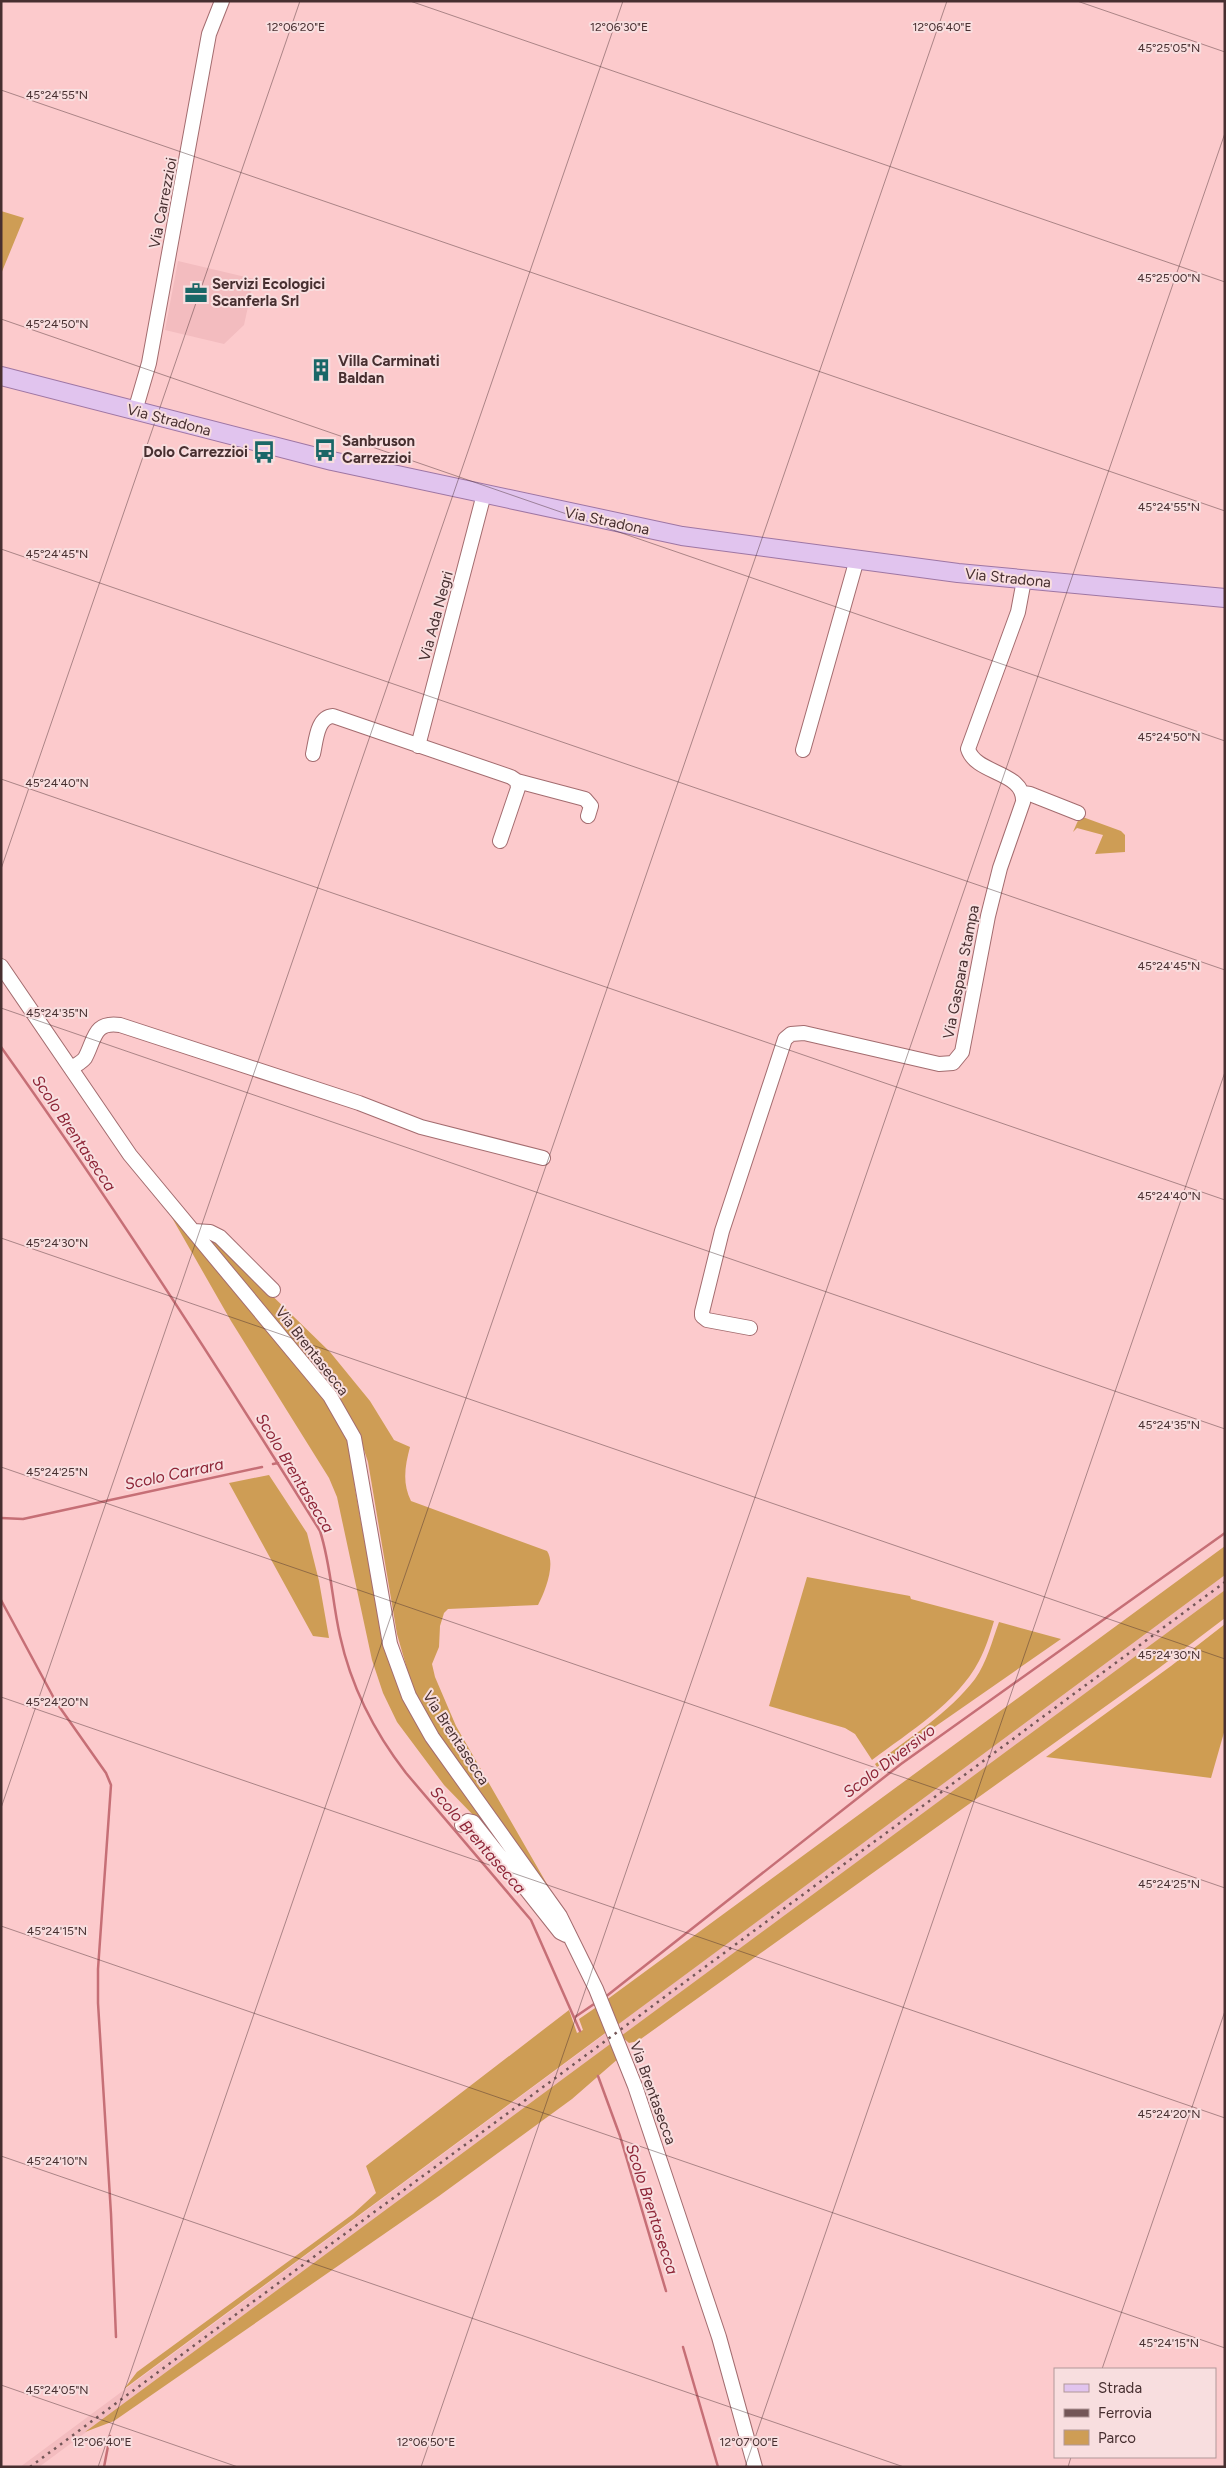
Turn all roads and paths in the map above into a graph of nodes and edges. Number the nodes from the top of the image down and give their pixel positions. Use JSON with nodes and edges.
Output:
{"nodes":[{"id":1,"x":222,"y":1,"type":"edge"},
{"id":2,"x":1,"y":376,"type":"edge"},
{"id":3,"x":135,"y":410,"type":"junction"},
{"id":4,"x":484,"y":494,"type":"junction"},
{"id":5,"x":857,"y":560,"type":"junction"},
{"id":6,"x":1024,"y":580,"type":"junction"},
{"id":7,"x":1225,"y":598,"type":"edge"},
{"id":8,"x":418,"y":746,"type":"junction"},
{"id":9,"x":803,"y":750,"type":"dead end"},
{"id":10,"x":313,"y":754,"type":"dead end"},
{"id":11,"x":517,"y":781,"type":"junction"},
{"id":12,"x":1023,"y":793,"type":"junction"},
{"id":13,"x":1078,"y":813,"type":"dead end"},
{"id":14,"x":588,"y":816,"type":"dead end"},
{"id":15,"x":500,"y":841,"type":"dead end"},
{"id":16,"x":1,"y":966,"type":"edge"},
{"id":17,"x":72,"y":1068,"type":"junction"},
{"id":18,"x":543,"y":1158,"type":"dead end"},
{"id":19,"x":193,"y":1231,"type":"junction"},
{"id":20,"x":273,"y":1290,"type":"dead end"},
{"id":21,"x":750,"y":1328,"type":"dead end"},
{"id":22,"x":462,"y":1825,"type":"dead end"},
{"id":23,"x":571,"y":1937,"type":"junction"},
{"id":24,"x":755,"y":2467,"type":"edge"}],
"edges":[{"from":1,"to":3,"type":"street","name":"Via Carrezzioi"},
{"from":2,"to":3,"type":"main road","name":"Via Stradona"},
{"from":3,"to":4,"type":"main road","name":"Via Stradona"},
{"from":4,"to":5,"type":"main road","name":"Via Stradona"},
{"from":4,"to":8,"type":"street","name":"Via Ada Negri"},
{"from":5,"to":6,"type":"main road","name":"Via Stradona"},
{"from":5,"to":9,"type":"street"},
{"from":6,"to":7,"type":"main road","name":"Via Stradona"},
{"from":6,"to":12,"type":"street"},
{"from":8,"to":10,"type":"street"},
{"from":8,"to":11,"type":"street"},
{"from":11,"to":14,"type":"street"},
{"from":11,"to":15,"type":"street"},
{"from":12,"to":13,"type":"street"},
{"from":12,"to":21,"type":"street","name":"Via Gaspara Stampa"},
{"from":16,"to":17,"type":"street","name":"Via Brentasecca"},
{"from":17,"to":18,"type":"street"},
{"from":17,"to":19,"type":"street","name":"Via Brentasecca"},
{"from":19,"to":20,"type":"street"},
{"from":19,"to":23,"type":"street","name":"Via Brentasecca"},
{"from":22,"to":23,"type":"street"},
{"from":23,"to":24,"type":"street","name":"Via Brentasecca"}]}
